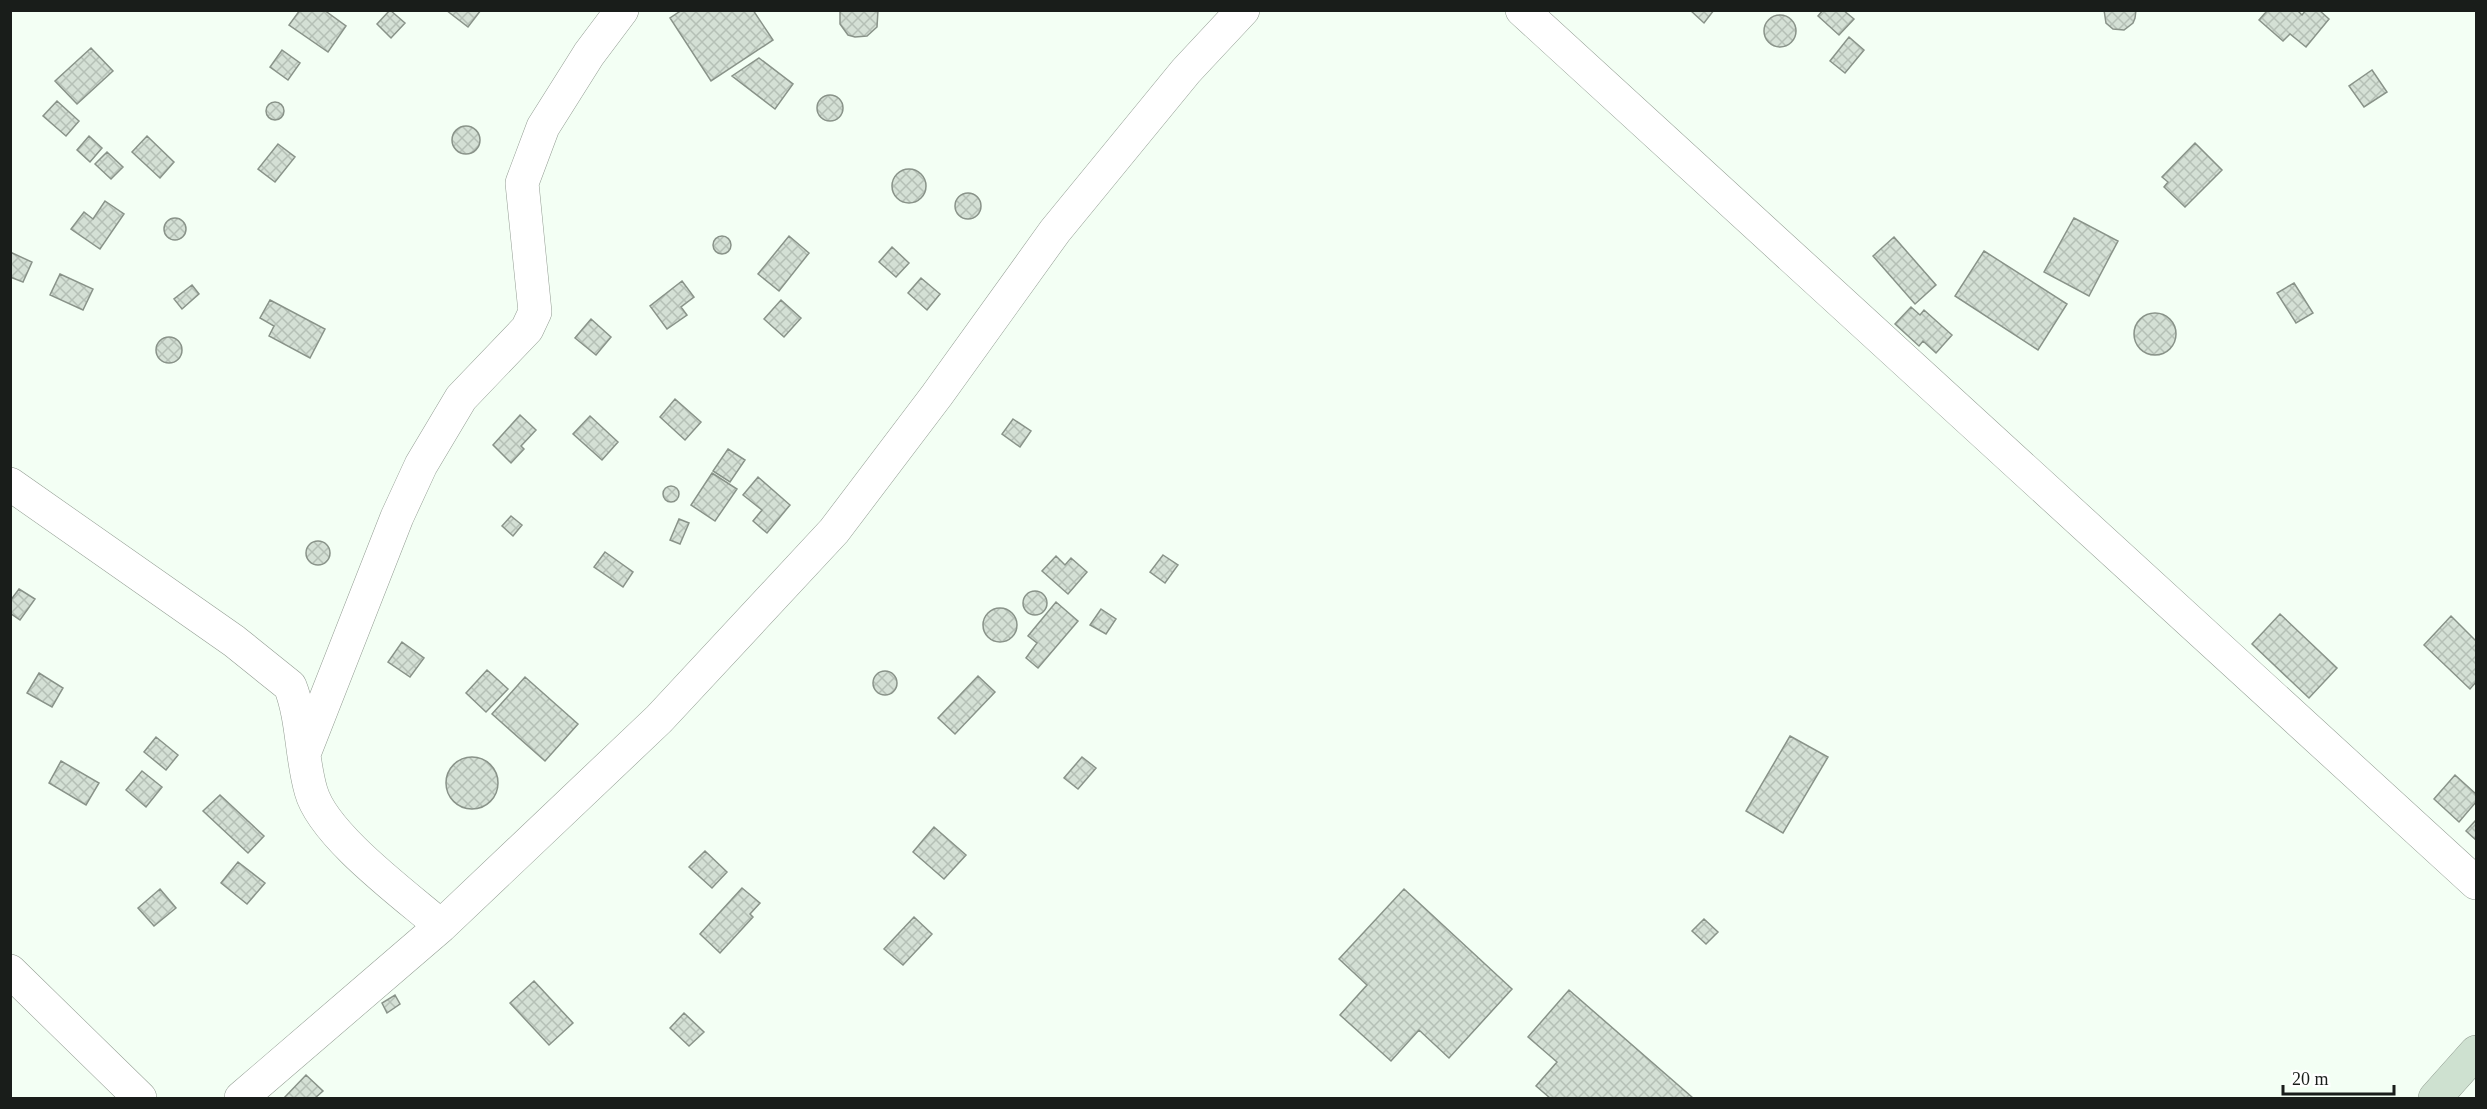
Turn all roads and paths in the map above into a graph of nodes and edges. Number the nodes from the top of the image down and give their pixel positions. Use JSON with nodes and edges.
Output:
{"nodes":[{"id":1,"x":622,"y":10,"type":"edge"},
{"id":2,"x":1243,"y":10,"type":"edge"},
{"id":3,"x":1522,"y":10,"type":"edge"},
{"id":4,"x":10,"y":484,"type":"edge"},
{"id":5,"x":304,"y":754,"type":"junction"},
{"id":6,"x":2476,"y":883,"type":"edge"},
{"id":7,"x":441,"y":926,"type":"junction"},
{"id":8,"x":10,"y":972,"type":"edge"},
{"id":9,"x":2476,"y":1052,"type":"edge"},
{"id":10,"x":140,"y":1098,"type":"edge"},
{"id":11,"x":241,"y":1098,"type":"edge"},
{"id":12,"x":2435,"y":1098,"type":"edge"}],
"edges":[{"from":1,"to":5,"type":"street"},
{"from":2,"to":7,"type":"street"},
{"from":3,"to":6,"type":"street"},
{"from":4,"to":5,"type":"street"},
{"from":5,"to":7,"type":"street"},
{"from":7,"to":11,"type":"street"},
{"from":8,"to":10,"type":"street"},
{"from":9,"to":12,"type":"main road"}]}
